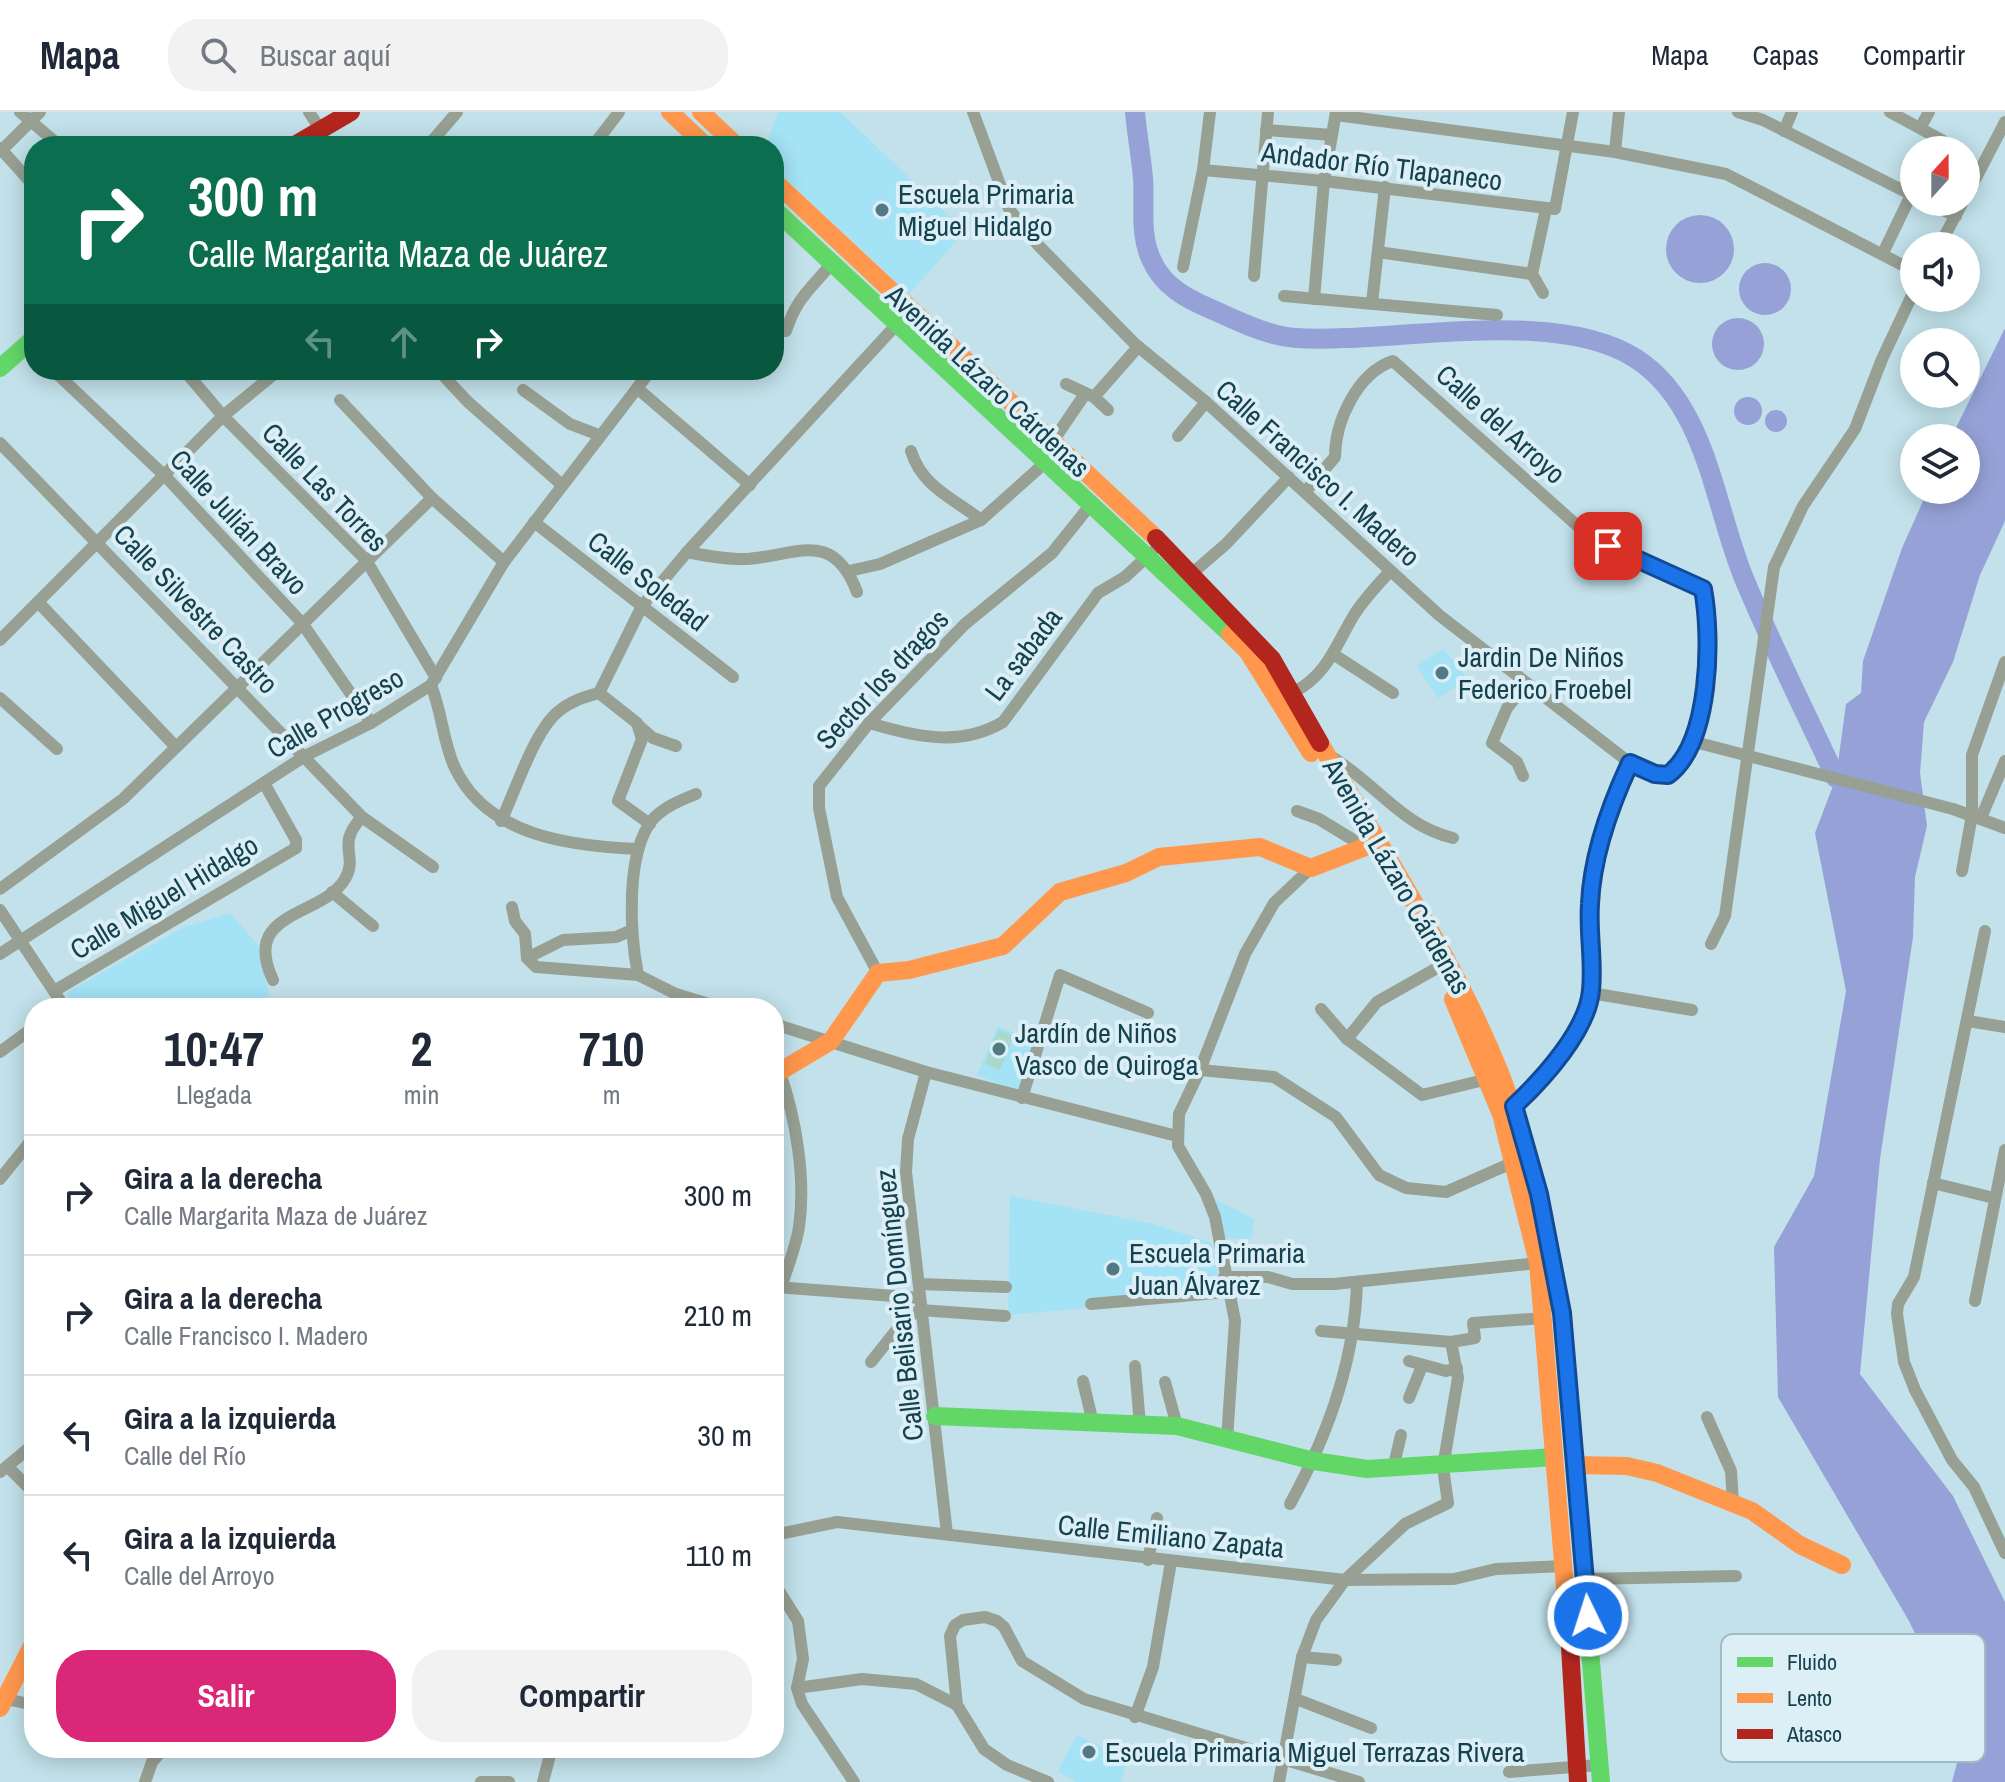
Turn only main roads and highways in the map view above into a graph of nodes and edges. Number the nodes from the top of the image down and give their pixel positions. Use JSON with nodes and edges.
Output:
{"nodes":[{"id":1,"x":351,"y":112,"type":"edge"},
{"id":2,"x":670,"y":112,"type":"edge"},
{"id":3,"x":701,"y":112,"type":"edge"},
{"id":4,"x":309,"y":136,"type":"edge"},
{"id":5,"x":695,"y":136,"type":"edge"},
{"id":6,"x":726,"y":136,"type":"edge"},
{"id":7,"x":784,"y":190,"type":"edge"},
{"id":8,"x":784,"y":222,"type":"edge"},
{"id":9,"x":24,"y":351,"type":"edge"},
{"id":10,"x":0,"y":368,"type":"edge"},
{"id":11,"x":1154,"y":548,"type":"junction"},
{"id":12,"x":1186,"y":578,"type":"junction"},
{"id":13,"x":1365,"y":847,"type":"junction"},
{"id":14,"x":784,"y":1070,"type":"edge"},
{"id":15,"x":1507,"y":1110,"type":"junction"},
{"id":16,"x":935,"y":1416,"type":"road end"},
{"id":17,"x":1554,"y":1457,"type":"junction"},
{"id":18,"x":1575,"y":1465,"type":"junction"},
{"id":19,"x":1842,"y":1565,"type":"dead end"},
{"id":20,"x":24,"y":1662,"type":"edge"},
{"id":21,"x":3,"y":1704,"type":"edge"},
{"id":22,"x":1600,"y":1773,"type":"edge"},
{"id":23,"x":1578,"y":1774,"type":"edge"}],
"edges":[{"from":1,"to":4,"type":"main road"},
{"from":2,"to":5,"type":"main road"},
{"from":3,"to":6,"type":"main road"},
{"from":7,"to":11,"type":"main road","name":"Avenida Lázaro Cárdenas"},
{"from":8,"to":11,"type":"main road","name":"Avenida Lázaro Cárdenas"},
{"from":9,"to":10,"type":"main road"},
{"from":11,"to":12,"type":"main road","name":"Avenida Lázaro Cárdenas"},
{"from":12,"to":13,"type":"main road","name":"Avenida Lázaro Cárdenas"},
{"from":12,"to":15,"type":"main road","name":"Avenida Lázaro Cárdenas"},
{"from":13,"to":14,"type":"main road"},
{"from":13,"to":15,"type":"main road","name":"Avenida Lázaro Cárdenas"},
{"from":15,"to":17,"type":"main road","name":"Avenida Lázaro Cárdenas"},
{"from":15,"to":18,"type":"main road","name":"Avenida Lázaro Cárdenas"},
{"from":16,"to":17,"type":"main road"},
{"from":17,"to":23,"type":"main road","name":"Avenida Lázaro Cárdenas"},
{"from":18,"to":19,"type":"main road"},
{"from":18,"to":22,"type":"main road","name":"Avenida Lázaro Cárdenas"},
{"from":20,"to":21,"type":"main road"}]}
